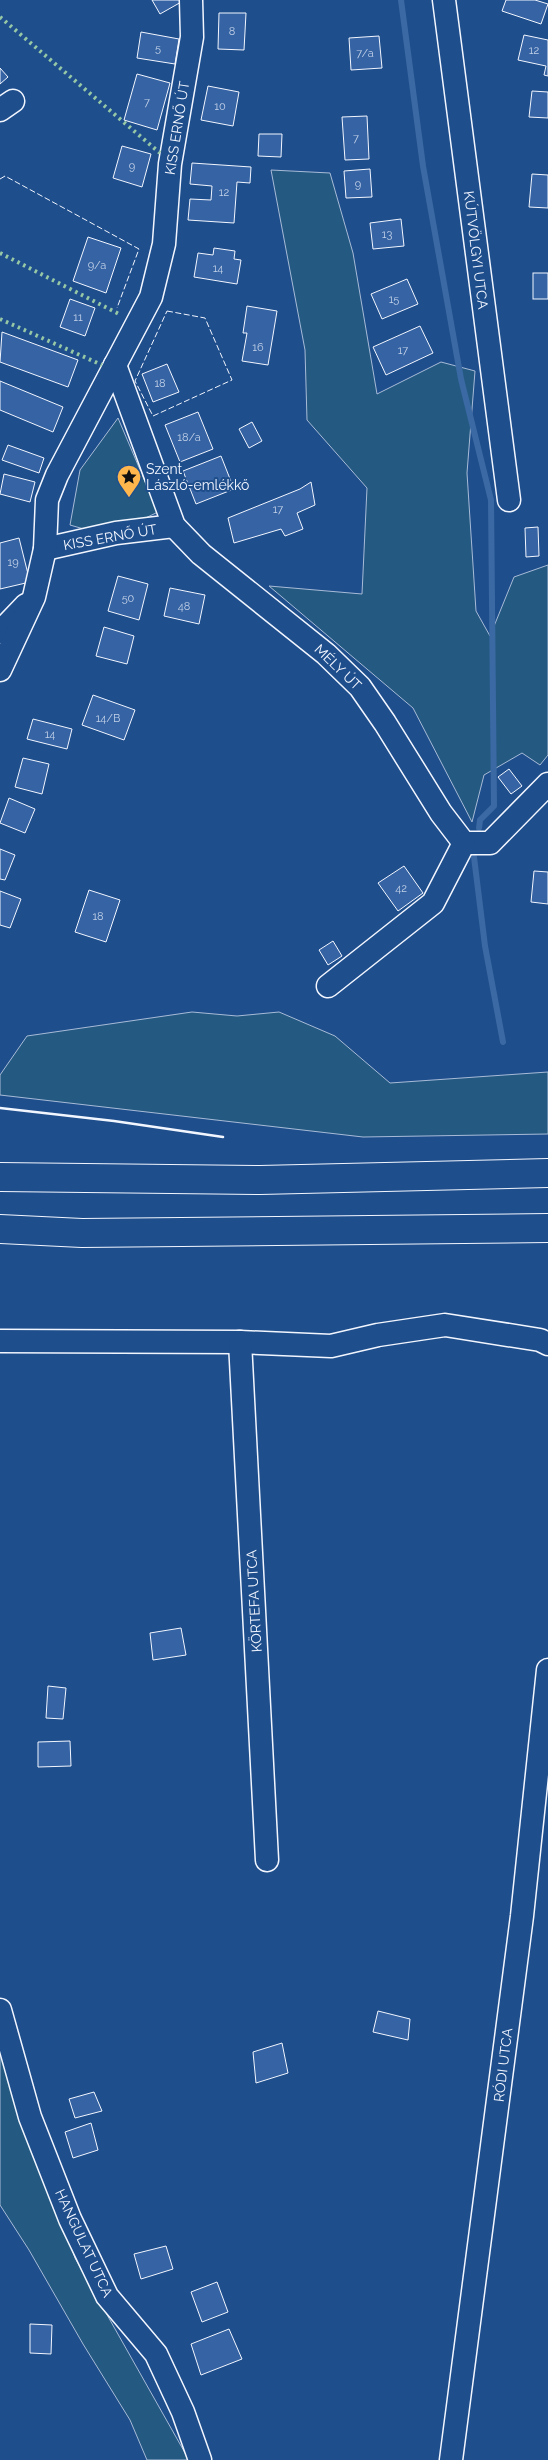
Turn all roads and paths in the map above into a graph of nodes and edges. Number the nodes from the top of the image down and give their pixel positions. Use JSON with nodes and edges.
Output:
{"nodes":[{"id":1,"x":191,"y":0,"type":"edge"},
{"id":2,"x":444,"y":0,"type":"edge"},
{"id":3,"x":115,"y":365,"type":"junction"},
{"id":4,"x":509,"y":500,"type":"dead end"},
{"id":5,"x":174,"y":526,"type":"junction"},
{"id":6,"x":45,"y":549,"type":"junction"},
{"id":7,"x":34,"y":597,"type":"junction"},
{"id":8,"x":0,"y":632,"type":"edge"},
{"id":9,"x":0,"y":670,"type":"edge"},
{"id":10,"x":548,"y":784,"type":"edge"},
{"id":11,"x":464,"y":843,"type":"junction"},
{"id":12,"x":328,"y":986,"type":"dead end"},
{"id":13,"x":548,"y":1173,"type":"edge"},
{"id":14,"x":0,"y":1177,"type":"edge"},
{"id":15,"x":548,"y":1228,"type":"edge"},
{"id":16,"x":0,"y":1229,"type":"edge"},
{"id":17,"x":0,"y":1341,"type":"edge"},
{"id":18,"x":240,"y":1342,"type":"junction"},
{"id":19,"x":548,"y":1344,"type":"edge"},
{"id":20,"x":548,"y":1670,"type":"edge"},
{"id":21,"x":267,"y":1860,"type":"dead end"},
{"id":22,"x":0,"y":2010,"type":"edge"},
{"id":23,"x":200,"y":2460,"type":"edge"},
{"id":24,"x":451,"y":2460,"type":"edge"}],
"edges":[{"from":1,"to":3,"type":"street","name":"KISS ERNŐ ÚT"},
{"from":2,"to":4,"type":"street","name":"KÚTVÖLGYI UTCA"},
{"from":3,"to":5,"type":"street","name":"KISS ERNŐ ÚT"},
{"from":3,"to":6,"type":"street","name":"KISS ERNŐ ÚT"},
{"from":5,"to":6,"type":"street","name":"KISS ERNŐ ÚT"},
{"from":5,"to":11,"type":"street","name":"MÉLY ÚT"},
{"from":6,"to":7,"type":"street"},
{"from":7,"to":8,"type":"street"},
{"from":7,"to":9,"type":"street"},
{"from":10,"to":11,"type":"street"},
{"from":11,"to":12,"type":"street"},
{"from":13,"to":14,"type":"highway"},
{"from":15,"to":16,"type":"highway"},
{"from":17,"to":18,"type":"street"},
{"from":18,"to":19,"type":"street"},
{"from":18,"to":21,"type":"street","name":"KÖRTEFA UTCA"},
{"from":20,"to":24,"type":"street","name":"RÓDI UTCA"},
{"from":22,"to":23,"type":"street","name":"HANGULAT UTCA"}]}
